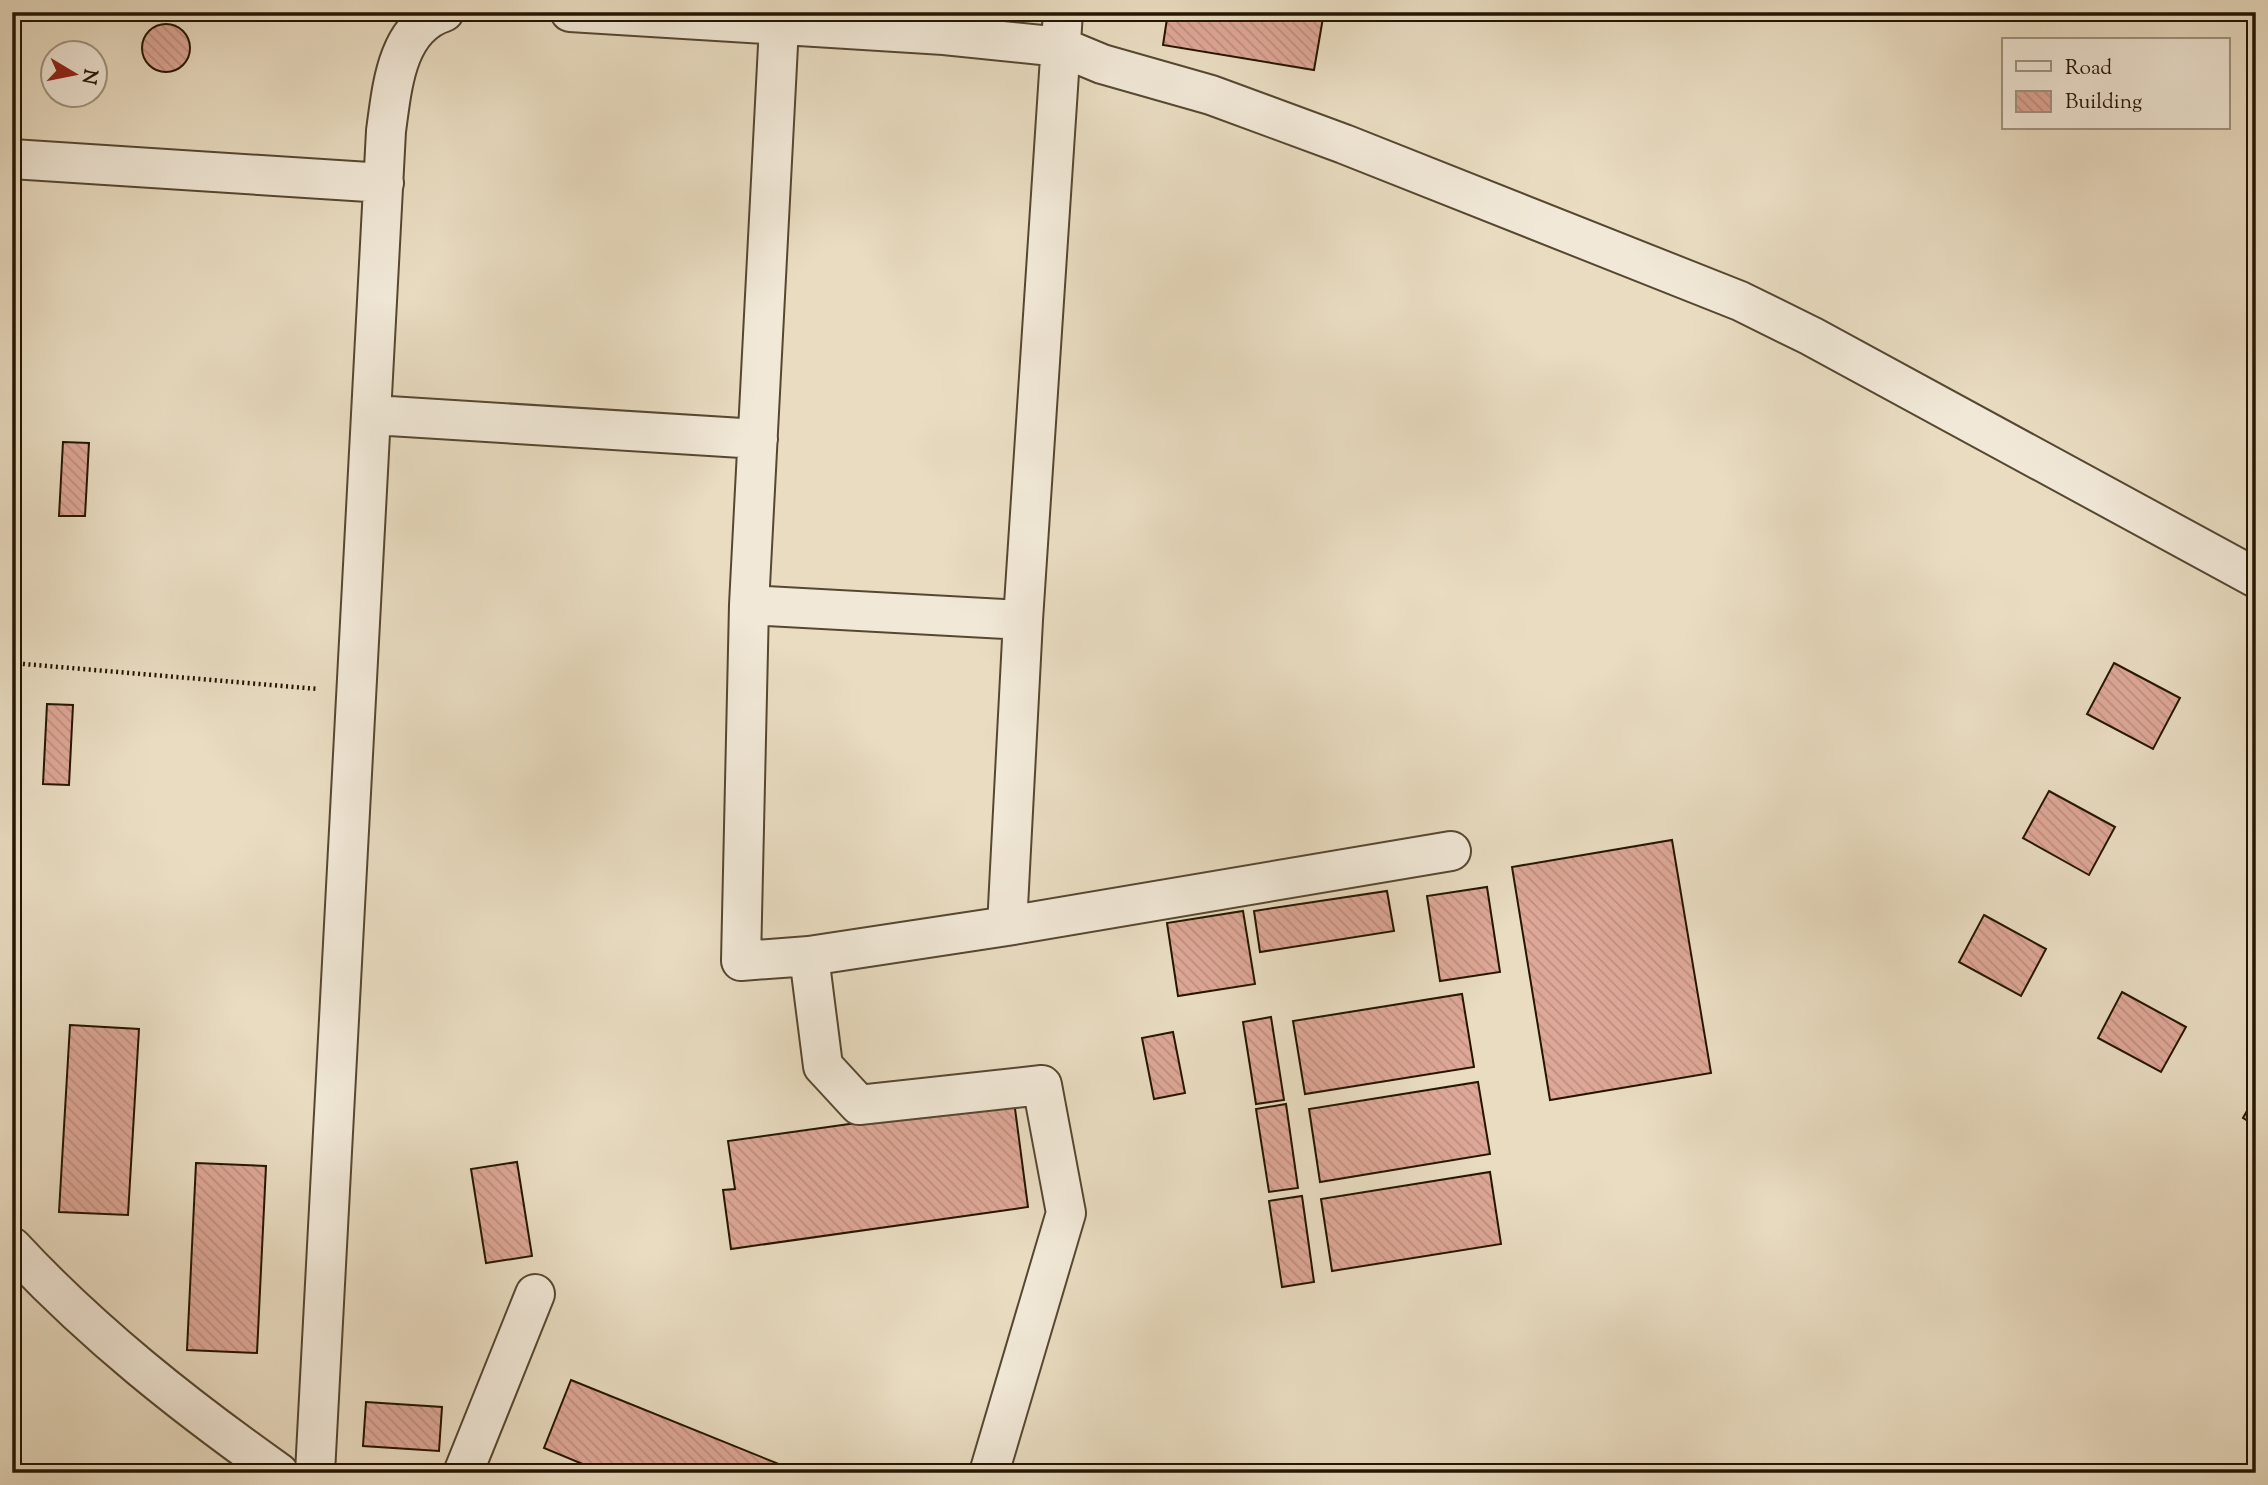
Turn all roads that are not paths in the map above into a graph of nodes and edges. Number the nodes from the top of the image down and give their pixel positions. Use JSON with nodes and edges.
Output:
{"nodes":[{"id":1,"x":444,"y":12,"type":"edge"},
{"id":2,"x":570,"y":12,"type":"edge"},
{"id":3,"x":779,"y":26,"type":"junction"},
{"id":4,"x":1062,"y":30,"type":"edge"},
{"id":5,"x":12,"y":159,"type":"edge"},
{"id":6,"x":383,"y":183,"type":"junction"},
{"id":7,"x":373,"y":415,"type":"junction"},
{"id":8,"x":758,"y":439,"type":"junction"},
{"id":9,"x":2256,"y":578,"type":"edge"},
{"id":10,"x":749,"y":605,"type":"junction"},
{"id":11,"x":1023,"y":620,"type":"junction"},
{"id":12,"x":1451,"y":851,"type":"dead end"},
{"id":13,"x":1007,"y":926,"type":"junction"},
{"id":14,"x":809,"y":956,"type":"junction"},
{"id":15,"x":12,"y":1247,"type":"edge"},
{"id":16,"x":535,"y":1294,"type":"dead end"},
{"id":17,"x":279,"y":1473,"type":"edge"},
{"id":18,"x":315,"y":1473,"type":"edge"},
{"id":19,"x":463,"y":1473,"type":"edge"},
{"id":20,"x":989,"y":1473,"type":"edge"}],
"edges":[{"from":1,"to":6,"type":"lane"},
{"from":2,"to":3,"type":"lane"},
{"from":3,"to":4,"type":"lane"},
{"from":3,"to":8,"type":"lane"},
{"from":4,"to":9,"type":"lane"},
{"from":4,"to":11,"type":"lane"},
{"from":5,"to":6,"type":"lane"},
{"from":6,"to":7,"type":"lane"},
{"from":7,"to":8,"type":"lane"},
{"from":7,"to":18,"type":"lane"},
{"from":8,"to":10,"type":"lane"},
{"from":10,"to":11,"type":"lane"},
{"from":10,"to":14,"type":"lane"},
{"from":11,"to":13,"type":"lane"},
{"from":12,"to":13,"type":"lane"},
{"from":13,"to":14,"type":"lane"},
{"from":14,"to":20,"type":"lane"},
{"from":15,"to":17,"type":"lane"},
{"from":16,"to":19,"type":"lane"}]}
